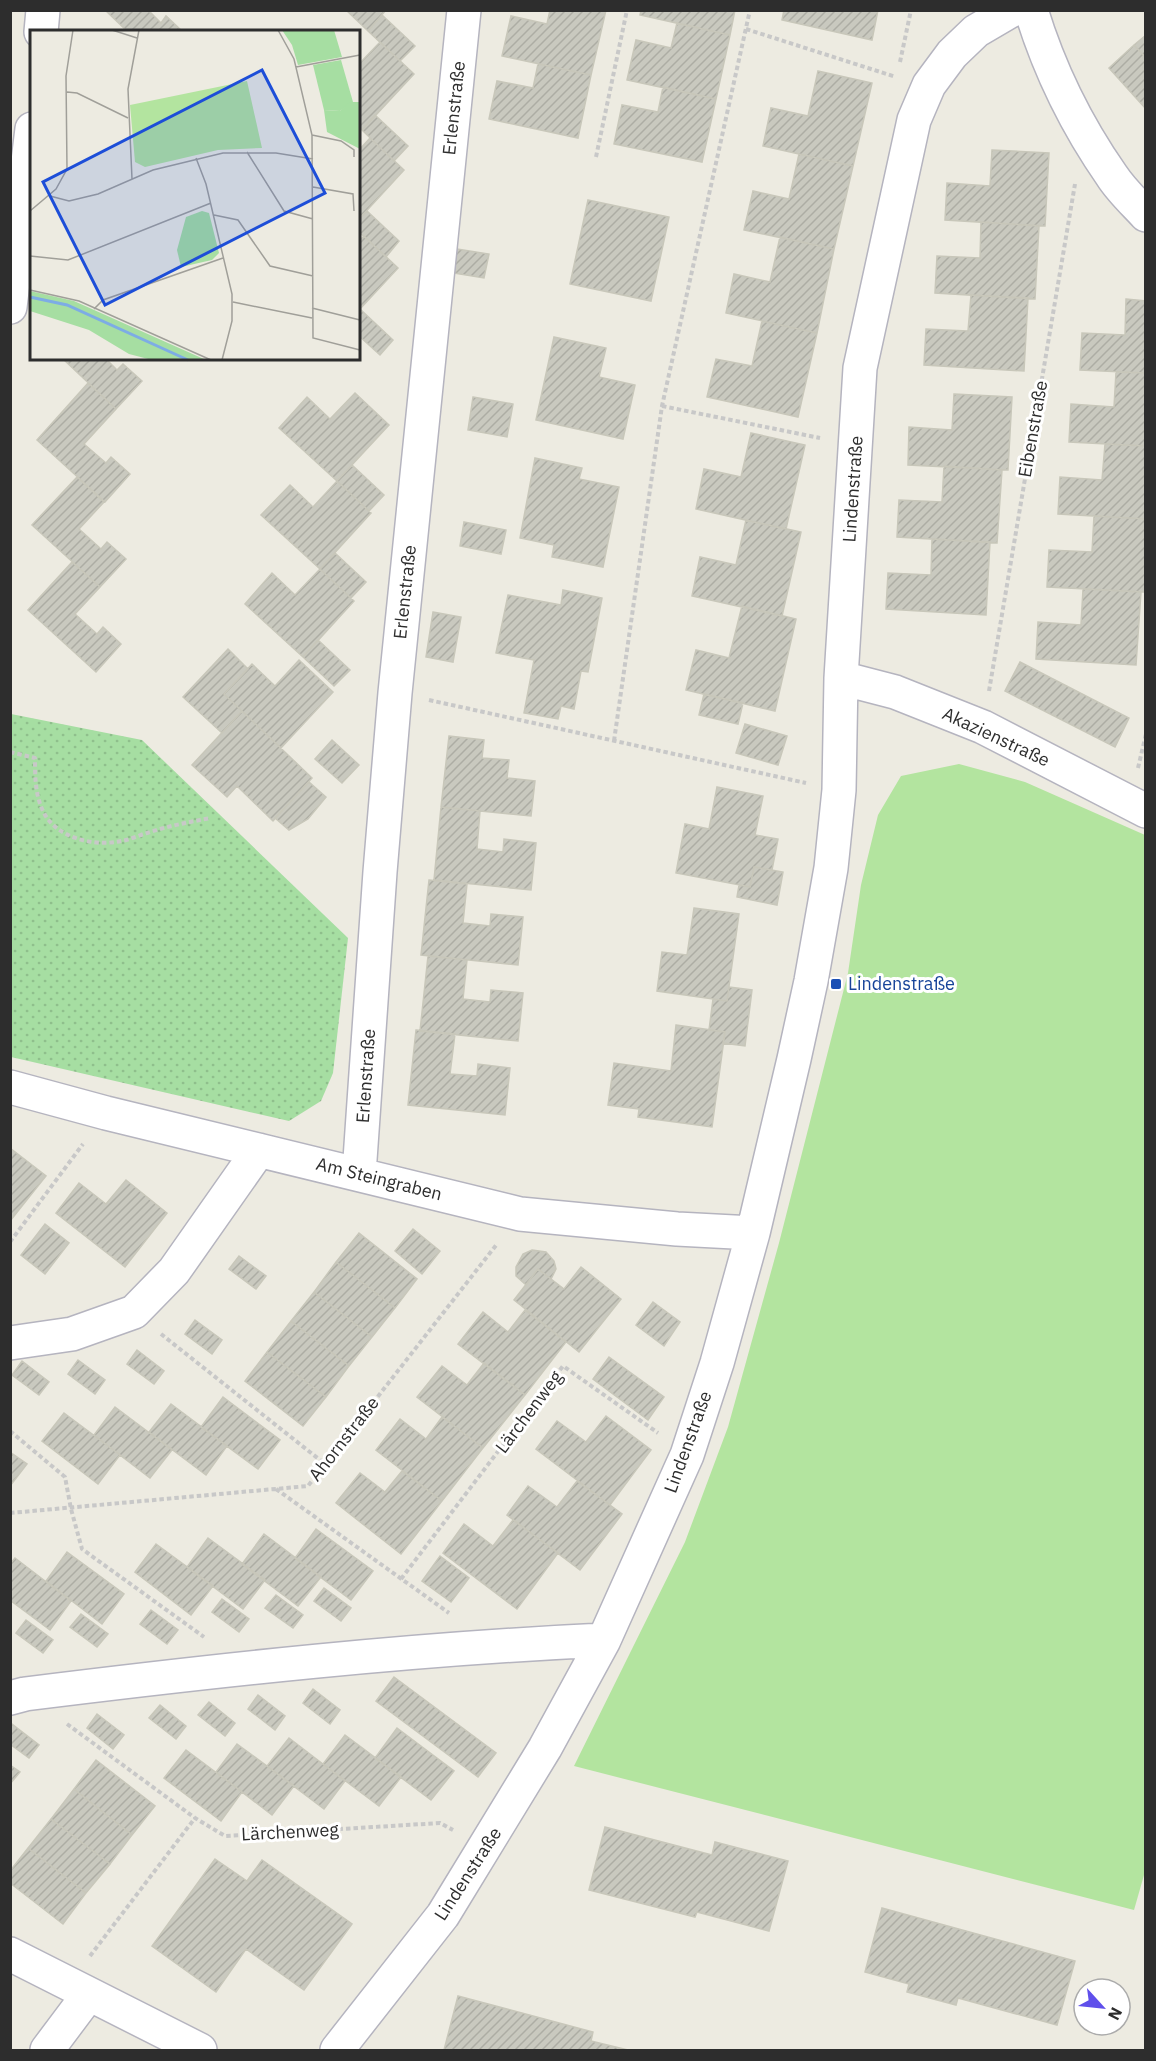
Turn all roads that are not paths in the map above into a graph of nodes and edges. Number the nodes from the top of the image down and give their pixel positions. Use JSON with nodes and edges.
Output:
{"nodes":[{"id":1,"x":43,"y":10,"type":"edge"},
{"id":2,"x":464,"y":10,"type":"edge"},
{"id":3,"x":1012,"y":10,"type":"edge"},
{"id":4,"x":1031,"y":10,"type":"edge"},
{"id":5,"x":41,"y":30,"type":"edge"},
{"id":6,"x":30,"y":145,"type":"edge"},
{"id":7,"x":1146,"y":215,"type":"edge"},
{"id":8,"x":10,"y":307,"type":"edge"},
{"id":9,"x":841,"y":678,"type":"junction"},
{"id":10,"x":1146,"y":811,"type":"edge"},
{"id":11,"x":10,"y":1087,"type":"edge"},
{"id":12,"x":259,"y":1150,"type":"junction"},
{"id":13,"x":359,"y":1174,"type":"junction"},
{"id":14,"x":753,"y":1233,"type":"junction"},
{"id":15,"x":10,"y":1343,"type":"edge"},
{"id":16,"x":604,"y":1640,"type":"junction"},
{"id":17,"x":18,"y":1696,"type":"edge"},
{"id":18,"x":10,"y":1954,"type":"edge"},
{"id":19,"x":79,"y":1989,"type":"junction"},
{"id":20,"x":47,"y":2050,"type":"edge"},
{"id":21,"x":200,"y":2050,"type":"edge"},
{"id":22,"x":337,"y":2050,"type":"edge"}],
"edges":[{"from":1,"to":5,"type":"street"},
{"from":2,"to":13,"type":"street","name":"Erlenstraße"},
{"from":3,"to":9,"type":"street","name":"Lindenstraße"},
{"from":4,"to":7,"type":"street"},
{"from":6,"to":8,"type":"street"},
{"from":9,"to":10,"type":"street","name":"Akazienstraße"},
{"from":9,"to":14,"type":"street","name":"Lindenstraße"},
{"from":11,"to":12,"type":"street","name":"Am Steingraben"},
{"from":12,"to":13,"type":"street","name":"Am Steingraben"},
{"from":12,"to":15,"type":"street"},
{"from":13,"to":14,"type":"street","name":"Am Steingraben"},
{"from":14,"to":16,"type":"street","name":"Lindenstraße"},
{"from":16,"to":17,"type":"street"},
{"from":16,"to":22,"type":"street","name":"Lindenstraße"},
{"from":18,"to":19,"type":"street"},
{"from":19,"to":20,"type":"street"},
{"from":19,"to":21,"type":"street"}]}
